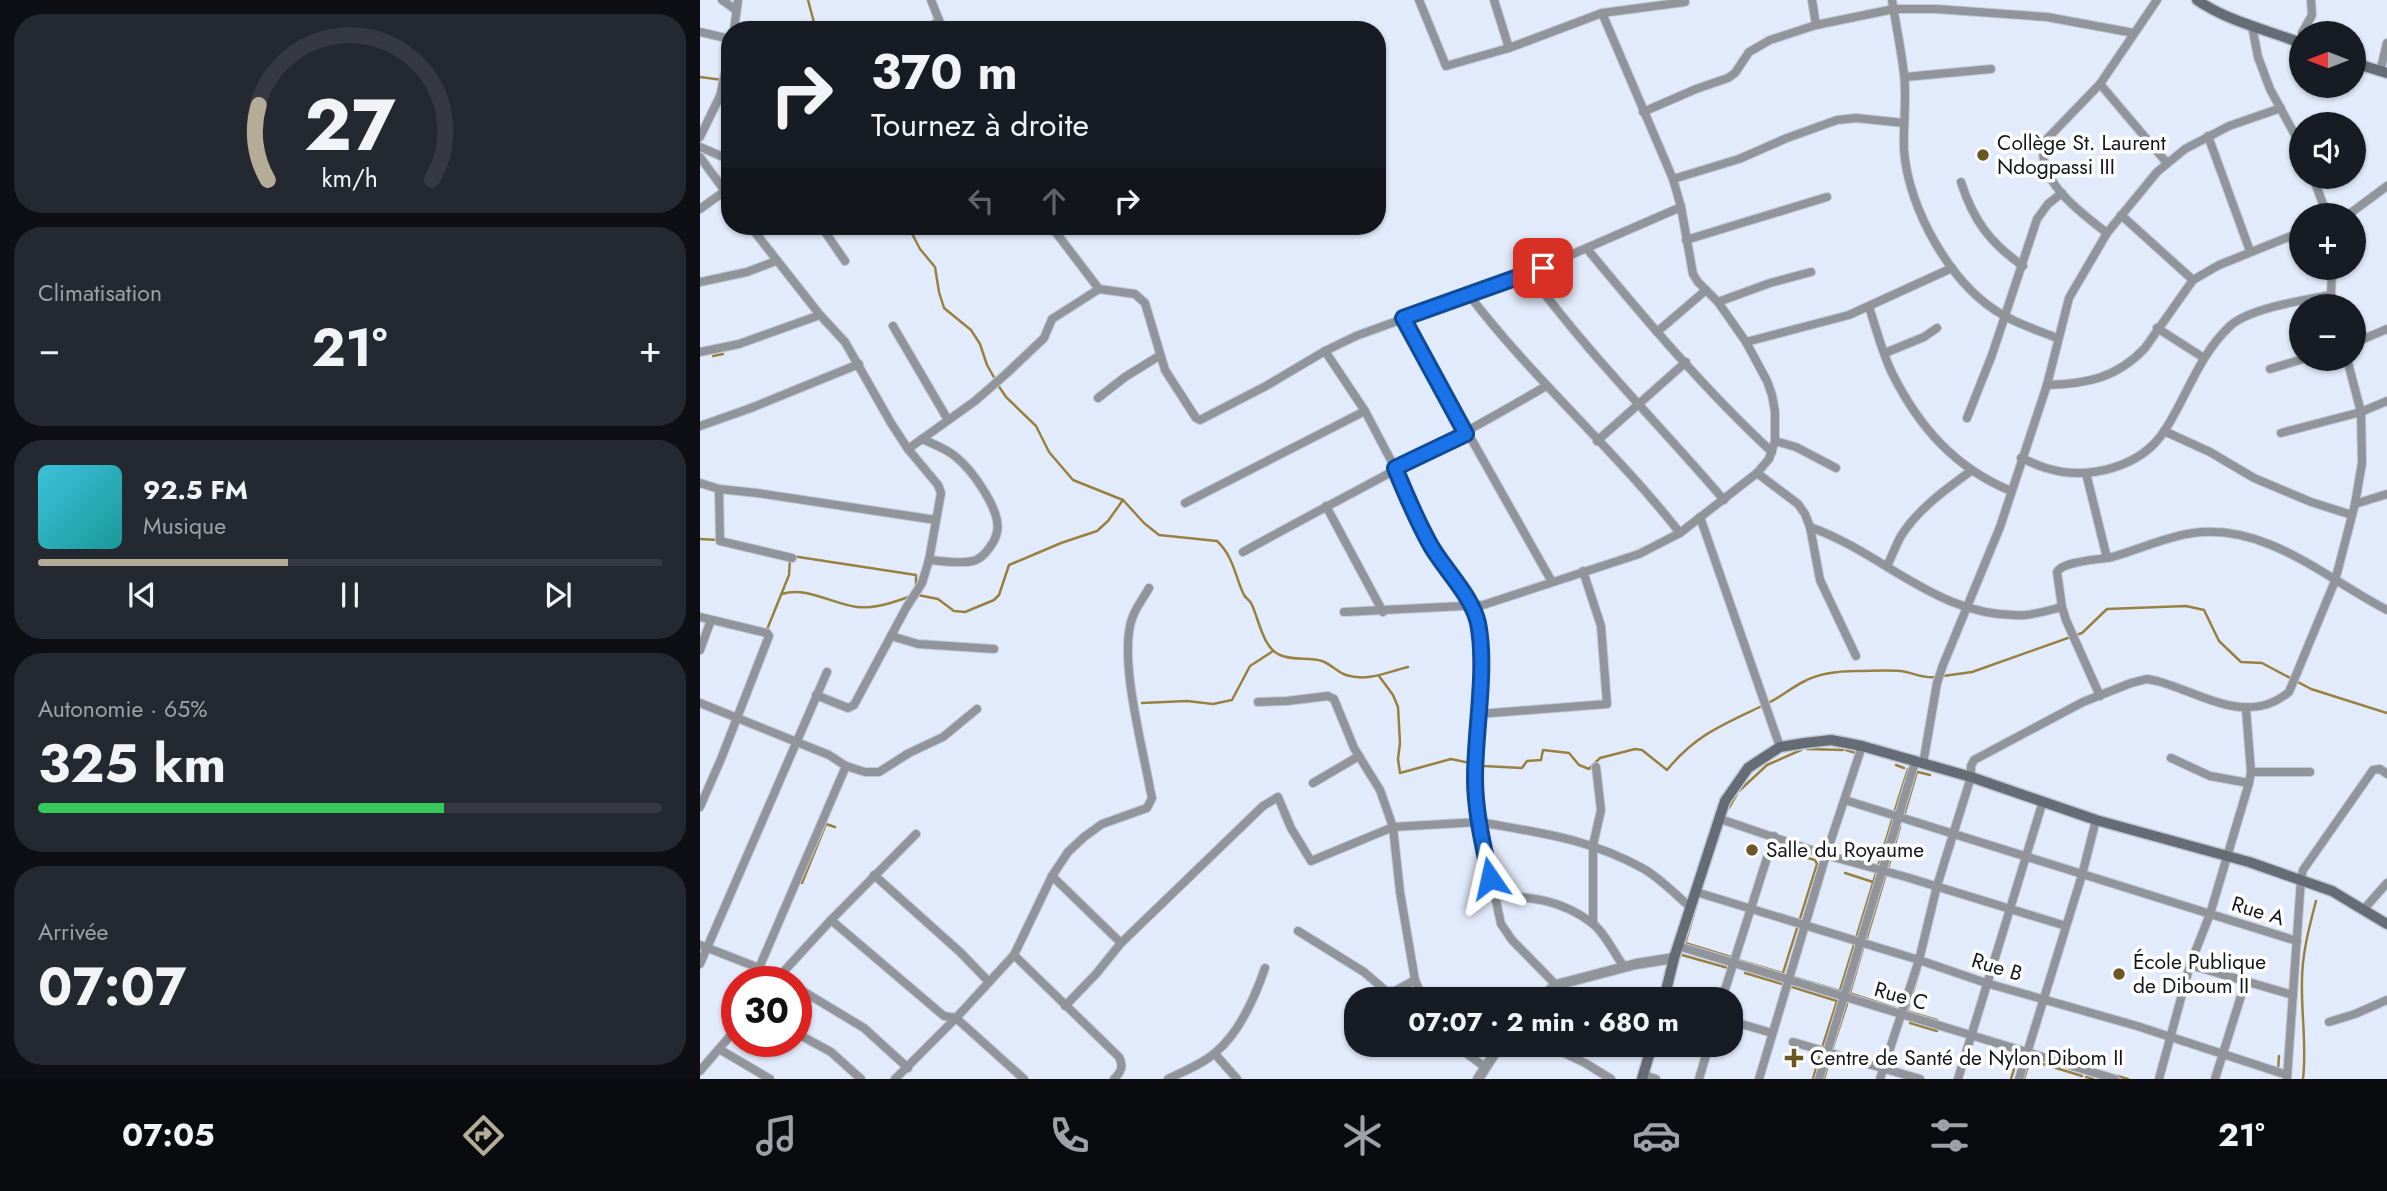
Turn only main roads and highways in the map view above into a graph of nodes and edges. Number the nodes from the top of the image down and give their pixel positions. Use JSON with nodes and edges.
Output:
{"nodes":[{"id":1,"x":2197,"y":0,"type":"edge"},
{"id":2,"x":2289,"y":35,"type":"edge"},
{"id":3,"x":2366,"y":67,"type":"edge"},
{"id":4,"x":2383,"y":73,"type":"edge"},
{"id":5,"x":2387,"y":924,"type":"edge"},
{"id":6,"x":1667,"y":987,"type":"edge"},
{"id":7,"x":1649,"y":1057,"type":"edge"},
{"id":8,"x":1643,"y":1077,"type":"edge"}],
"edges":[{"from":1,"to":2,"type":"main road"},
{"from":3,"to":4,"type":"main road"},
{"from":5,"to":6,"type":"main road"},
{"from":7,"to":8,"type":"main road"}]}
